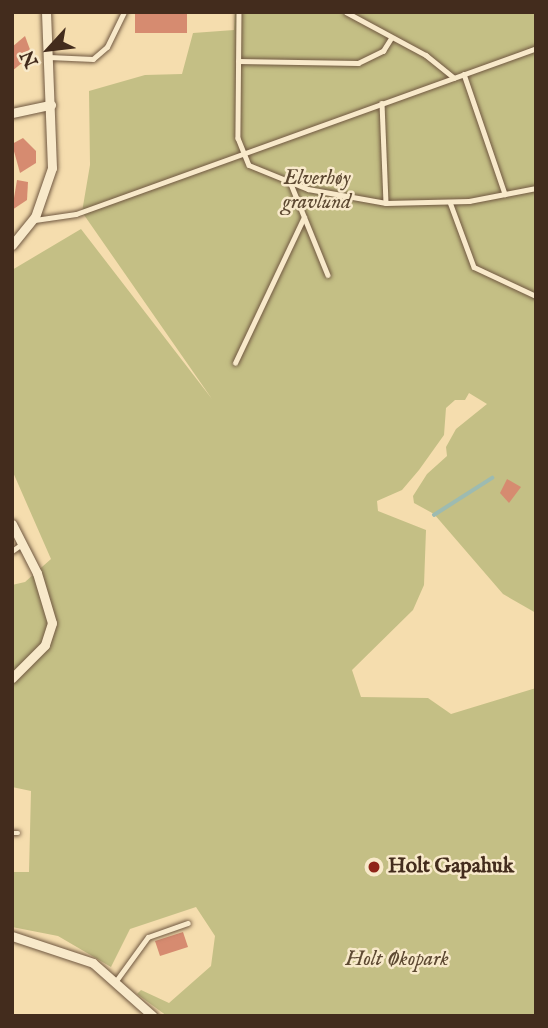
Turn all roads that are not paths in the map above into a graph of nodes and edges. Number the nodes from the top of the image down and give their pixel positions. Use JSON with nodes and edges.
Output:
{"nodes":[{"id":1,"x":46,"y":12,"type":"edge"},
{"id":2,"x":124,"y":12,"type":"edge"},
{"id":3,"x":239,"y":12,"type":"edge"},
{"id":4,"x":346,"y":12,"type":"edge"},
{"id":5,"x":391,"y":38,"type":"junction"},
{"id":6,"x":536,"y":48,"type":"edge"},
{"id":7,"x":48,"y":57,"type":"junction"},
{"id":8,"x":238,"y":61,"type":"junction"},
{"id":9,"x":464,"y":74,"type":"junction"},
{"id":10,"x":454,"y":78,"type":"junction"},
{"id":11,"x":382,"y":103,"type":"junction"},
{"id":12,"x":51,"y":105,"type":"junction"},
{"id":13,"x":12,"y":113,"type":"edge"},
{"id":14,"x":241,"y":154,"type":"junction"},
{"id":15,"x":290,"y":183,"type":"junction"},
{"id":16,"x":536,"y":188,"type":"edge"},
{"id":17,"x":505,"y":194,"type":"junction"},
{"id":18,"x":386,"y":202,"type":"junction"},
{"id":19,"x":450,"y":202,"type":"junction"},
{"id":20,"x":304,"y":217,"type":"junction"},
{"id":21,"x":34,"y":219,"type":"junction"},
{"id":22,"x":12,"y":245,"type":"edge"},
{"id":23,"x":328,"y":275,"type":"dead end"},
{"id":24,"x":536,"y":296,"type":"edge"},
{"id":25,"x":235,"y":363,"type":"dead end"},
{"id":26,"x":12,"y":524,"type":"edge"},
{"id":27,"x":23,"y":543,"type":"junction"},
{"id":28,"x":12,"y":551,"type":"edge"},
{"id":29,"x":12,"y":678,"type":"edge"},
{"id":30,"x":188,"y":923,"type":"dead end"},
{"id":31,"x":12,"y":936,"type":"edge"},
{"id":32,"x":116,"y":982,"type":"junction"},
{"id":33,"x":153,"y":1016,"type":"edge"}],
"edges":[{"from":1,"to":7,"type":"street"},
{"from":2,"to":7,"type":"lane"},
{"from":3,"to":8,"type":"lane"},
{"from":4,"to":5,"type":"lane"},
{"from":5,"to":8,"type":"lane"},
{"from":5,"to":10,"type":"lane"},
{"from":6,"to":9,"type":"lane"},
{"from":7,"to":12,"type":"street"},
{"from":8,"to":14,"type":"lane"},
{"from":9,"to":10,"type":"lane"},
{"from":9,"to":17,"type":"lane"},
{"from":10,"to":11,"type":"lane"},
{"from":11,"to":14,"type":"lane"},
{"from":11,"to":18,"type":"lane"},
{"from":12,"to":13,"type":"street"},
{"from":12,"to":21,"type":"street"},
{"from":14,"to":15,"type":"lane"},
{"from":14,"to":21,"type":"lane"},
{"from":15,"to":18,"type":"lane"},
{"from":15,"to":20,"type":"lane"},
{"from":16,"to":17,"type":"lane"},
{"from":17,"to":19,"type":"lane"},
{"from":18,"to":19,"type":"lane"},
{"from":19,"to":24,"type":"lane"},
{"from":20,"to":23,"type":"lane"},
{"from":20,"to":25,"type":"lane"},
{"from":21,"to":22,"type":"street"},
{"from":26,"to":27,"type":"street"},
{"from":27,"to":28,"type":"lane"},
{"from":27,"to":29,"type":"street"},
{"from":30,"to":32,"type":"lane"},
{"from":31,"to":32,"type":"street"},
{"from":32,"to":33,"type":"street"}]}
